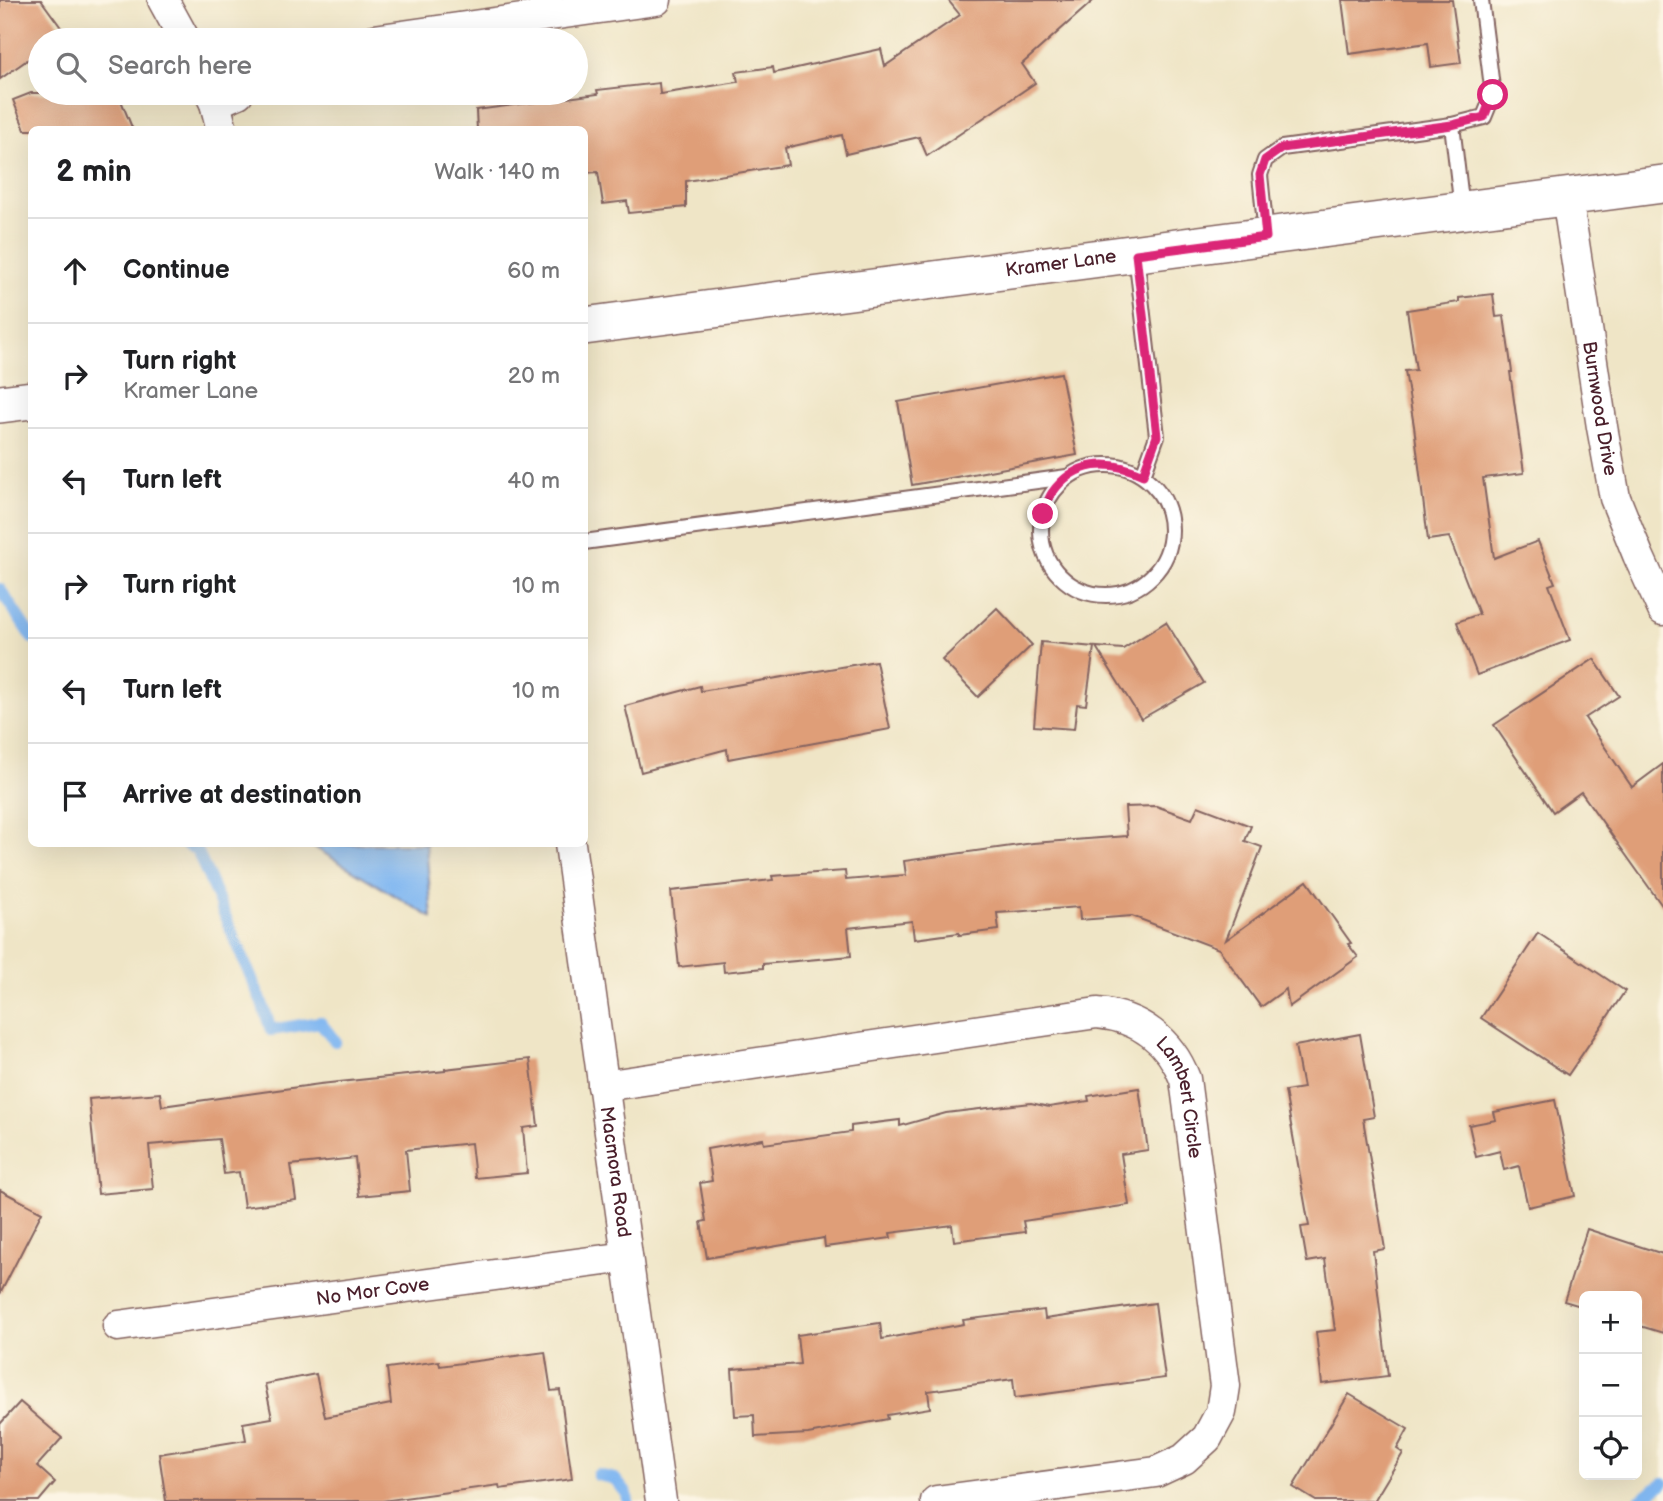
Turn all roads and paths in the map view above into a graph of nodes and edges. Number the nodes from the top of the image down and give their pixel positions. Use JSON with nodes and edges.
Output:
{"nodes":[{"id":1,"x":163,"y":0,"type":"edge"},
{"id":2,"x":656,"y":0,"type":"edge"},
{"id":3,"x":1481,"y":0,"type":"edge"},
{"id":4,"x":178,"y":28,"type":"edge"},
{"id":5,"x":459,"y":28,"type":"edge"},
{"id":6,"x":1452,"y":125,"type":"junction"},
{"id":7,"x":1663,"y":184,"type":"edge"},
{"id":8,"x":1567,"y":197,"type":"junction"},
{"id":9,"x":1462,"y":211,"type":"junction"},
{"id":10,"x":1266,"y":237,"type":"junction"},
{"id":11,"x":1136,"y":254,"type":"junction"},
{"id":12,"x":588,"y":325,"type":"edge"},
{"id":13,"x":28,"y":400,"type":"edge"},
{"id":14,"x":0,"y":404,"type":"edge"},
{"id":15,"x":1143,"y":475,"type":"junction"},
{"id":16,"x":1067,"y":477,"type":"junction"},
{"id":17,"x":588,"y":541,"type":"edge"},
{"id":18,"x":1663,"y":610,"type":"edge"},
{"id":19,"x":570,"y":847,"type":"edge"},
{"id":20,"x":603,"y":1086,"type":"junction"},
{"id":21,"x":627,"y":1258,"type":"junction"},
{"id":22,"x":118,"y":1326,"type":"dead end"},
{"id":23,"x":661,"y":1501,"type":"edge"},
{"id":24,"x":936,"y":1501,"type":"edge"}],
"edges":[{"from":1,"to":4,"type":"street"},
{"from":2,"to":5,"type":"street"},
{"from":3,"to":6,"type":"lane"},
{"from":6,"to":9,"type":"lane"},
{"from":6,"to":10,"type":"lane"},
{"from":7,"to":8,"type":"street","name":"Kramer Lane"},
{"from":8,"to":9,"type":"street","name":"Kramer Lane"},
{"from":8,"to":18,"type":"street","name":"Burnwood Drive"},
{"from":9,"to":10,"type":"street","name":"Kramer Lane"},
{"from":10,"to":11,"type":"street","name":"Kramer Lane"},
{"from":11,"to":12,"type":"street","name":"Kramer Lane"},
{"from":11,"to":15,"type":"lane"},
{"from":13,"to":14,"type":"street"},
{"from":15,"to":16,"type":"lane"},
{"from":15,"to":16,"type":"lane"},
{"from":16,"to":17,"type":"lane"},
{"from":19,"to":20,"type":"street","name":"Macmora Road"},
{"from":20,"to":21,"type":"street","name":"Macmora Road"},
{"from":20,"to":24,"type":"street","name":"Lambert Circle"},
{"from":21,"to":22,"type":"street","name":"No Mor Cove"},
{"from":21,"to":23,"type":"street","name":"Macmora Road"}]}
